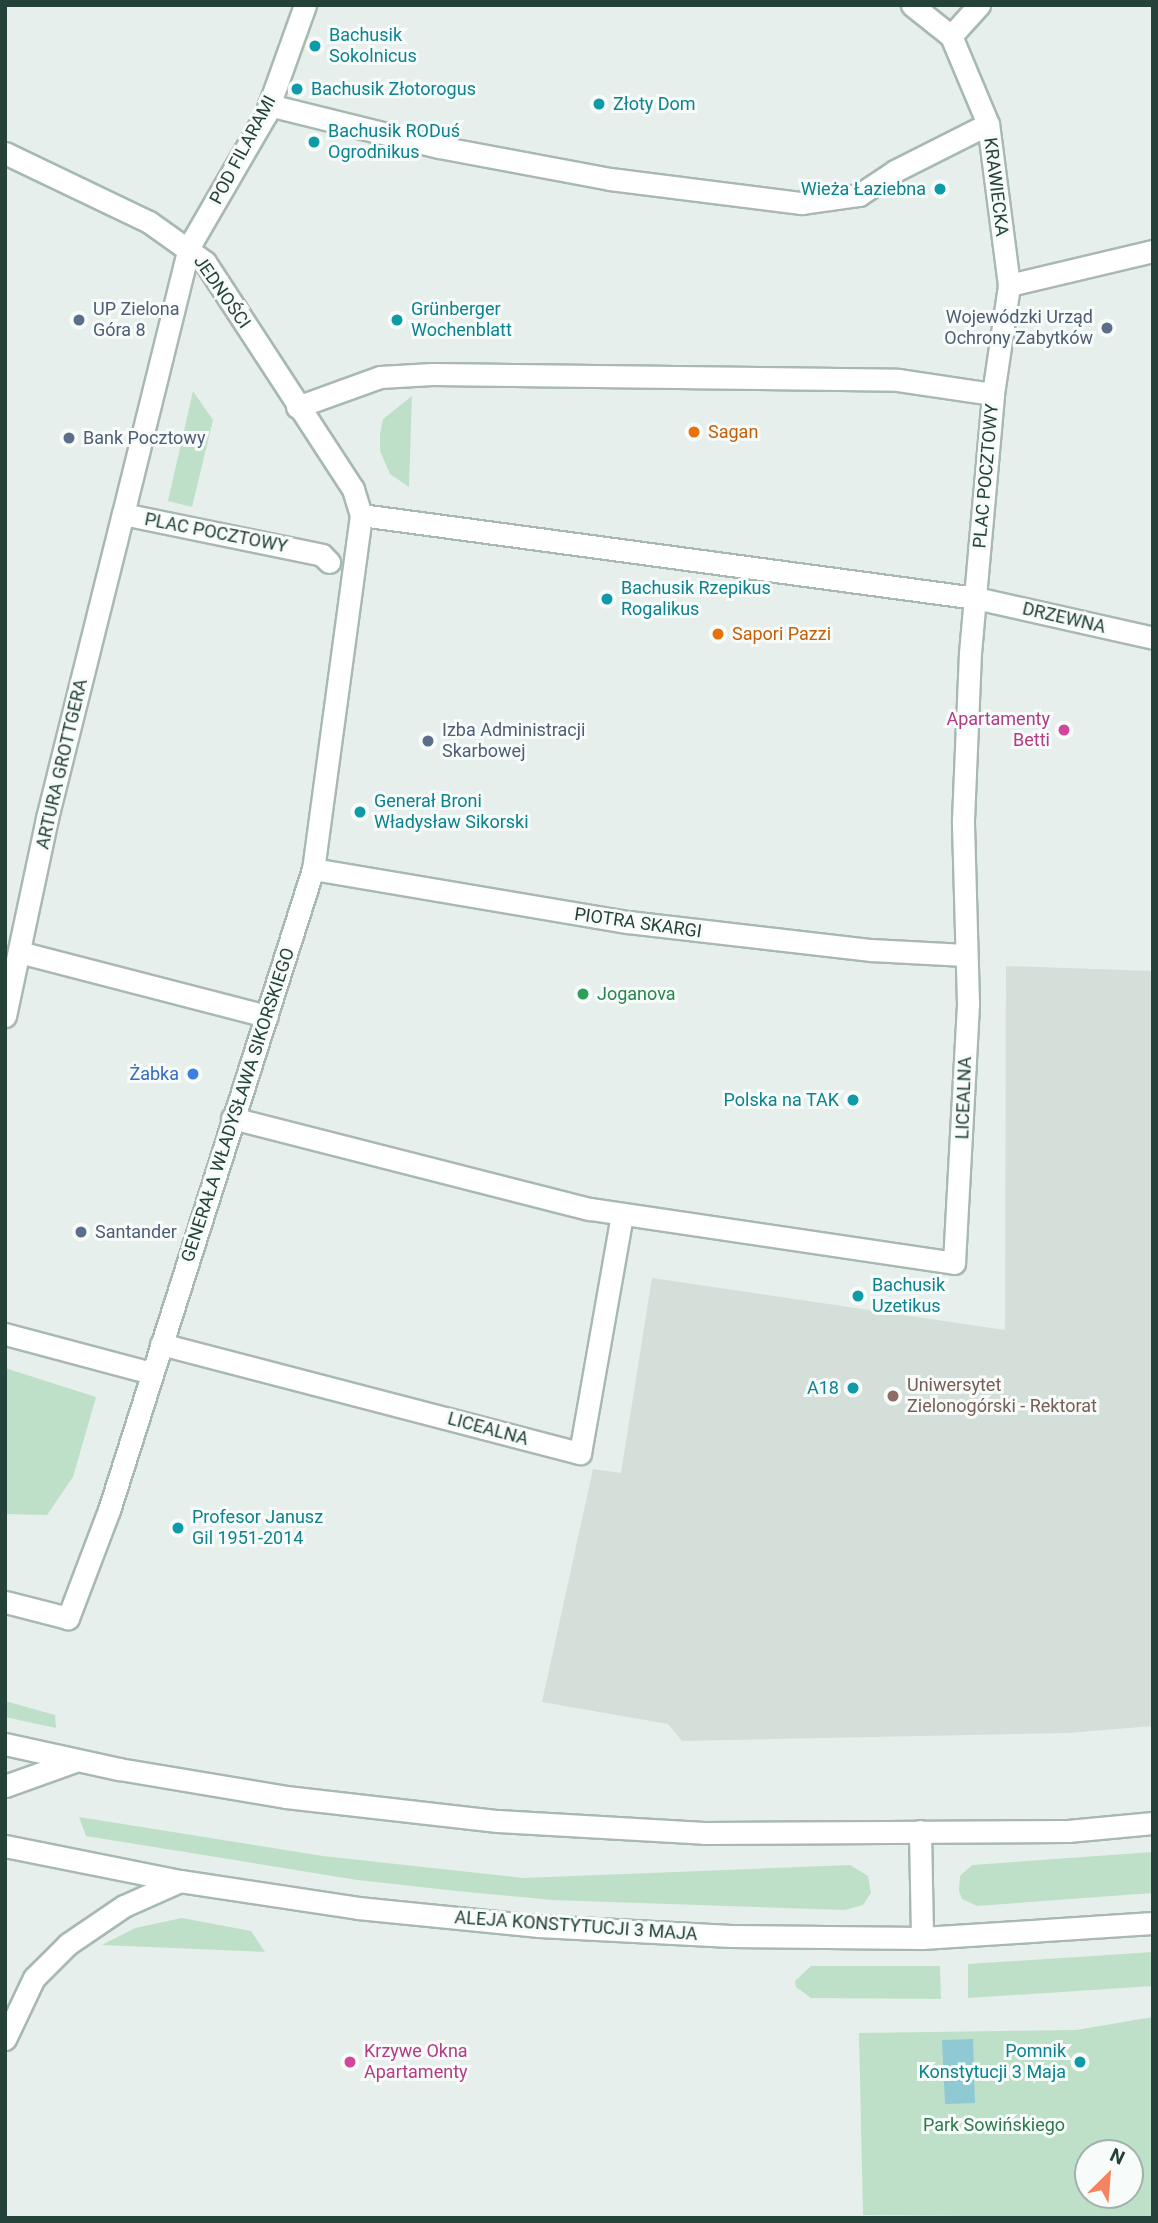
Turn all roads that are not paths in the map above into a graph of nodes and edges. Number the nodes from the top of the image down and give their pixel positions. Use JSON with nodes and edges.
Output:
{"nodes":[{"id":1,"x":305,"y":5,"type":"edge"},
{"id":2,"x":912,"y":5,"type":"edge"},
{"id":3,"x":979,"y":5,"type":"edge"},
{"id":4,"x":951,"y":36,"type":"junction"},
{"id":5,"x":269,"y":105,"type":"junction"},
{"id":6,"x":988,"y":124,"type":"junction"},
{"id":7,"x":5,"y":153,"type":"edge"},
{"id":8,"x":189,"y":247,"type":"junction"},
{"id":9,"x":1153,"y":251,"type":"edge"},
{"id":10,"x":1009,"y":285,"type":"junction"},
{"id":11,"x":993,"y":394,"type":"junction"},
{"id":12,"x":297,"y":407,"type":"junction"},
{"id":13,"x":123,"y":514,"type":"junction"},
{"id":14,"x":361,"y":515,"type":"junction"},
{"id":15,"x":329,"y":562,"type":"dead end"},
{"id":16,"x":976,"y":598,"type":"junction"},
{"id":17,"x":1153,"y":638,"type":"edge"},
{"id":18,"x":313,"y":869,"type":"junction"},
{"id":19,"x":965,"y":955,"type":"junction"},
{"id":20,"x":18,"y":957,"type":"junction"},
{"id":21,"x":5,"y":1016,"type":"edge"},
{"id":22,"x":267,"y":1016,"type":"junction"},
{"id":23,"x":232,"y":1118,"type":"junction"},
{"id":24,"x":622,"y":1215,"type":"junction"},
{"id":25,"x":5,"y":1334,"type":"edge"},
{"id":26,"x":161,"y":1344,"type":"junction"},
{"id":27,"x":152,"y":1373,"type":"junction"},
{"id":28,"x":5,"y":1602,"type":"edge"},
{"id":29,"x":5,"y":1744,"type":"edge"},
{"id":30,"x":75,"y":1761,"type":"junction"},
{"id":31,"x":5,"y":1786,"type":"edge"},
{"id":32,"x":1153,"y":1823,"type":"edge"},
{"id":33,"x":920,"y":1831,"type":"junction"},
{"id":34,"x":5,"y":1846,"type":"edge"},
{"id":35,"x":180,"y":1881,"type":"junction"},
{"id":36,"x":1153,"y":1923,"type":"edge"},
{"id":37,"x":922,"y":1938,"type":"junction"},
{"id":38,"x":5,"y":2039,"type":"edge"}],
"edges":[{"from":1,"to":5,"type":"street","name":"POD FILARAMI"},
{"from":2,"to":4,"type":"street","name":"KRAWIECKA"},
{"from":3,"to":4,"type":"street"},
{"from":4,"to":6,"type":"street","name":"KRAWIECKA"},
{"from":5,"to":6,"type":"street"},
{"from":5,"to":8,"type":"street","name":"POD FILARAMI"},
{"from":6,"to":10,"type":"street","name":"KRAWIECKA"},
{"from":7,"to":8,"type":"street","name":"JEDNOŚCI"},
{"from":8,"to":12,"type":"street","name":"JEDNOŚCI"},
{"from":8,"to":13,"type":"street","name":"PLAC POCZTOWY"},
{"from":9,"to":10,"type":"street"},
{"from":10,"to":11,"type":"street","name":"KRAWIECKA"},
{"from":11,"to":12,"type":"street","name":"PLAC POCZTOWY"},
{"from":11,"to":16,"type":"street","name":"PLAC POCZTOWY"},
{"from":12,"to":14,"type":"street","name":"JEDNOŚCI"},
{"from":13,"to":15,"type":"street","name":"PLAC POCZTOWY"},
{"from":13,"to":20,"type":"street","name":"ARTURA GROTTGERA"},
{"from":14,"to":16,"type":"street"},
{"from":14,"to":18,"type":"street","name":"GENERAŁA WŁADYSŁAWA SIKORSKIEGO"},
{"from":16,"to":17,"type":"street","name":"DRZEWNA"},
{"from":16,"to":19,"type":"street","name":"LICEALNA"},
{"from":18,"to":19,"type":"street","name":"PIOTRA SKARGI"},
{"from":18,"to":22,"type":"street","name":"GENERAŁA WŁADYSŁAWA SIKORSKIEGO"},
{"from":19,"to":24,"type":"street","name":"LICEALNA"},
{"from":20,"to":21,"type":"street","name":"ARTURA GROTTGERA"},
{"from":20,"to":22,"type":"street"},
{"from":22,"to":23,"type":"street","name":"GENERAŁA WŁADYSŁAWA SIKORSKIEGO"},
{"from":23,"to":24,"type":"street","name":"LICEALNA"},
{"from":23,"to":26,"type":"street","name":"GENERAŁA WŁADYSŁAWA SIKORSKIEGO"},
{"from":24,"to":26,"type":"street","name":"LICEALNA"},
{"from":25,"to":27,"type":"street"},
{"from":26,"to":27,"type":"street","name":"GENERAŁA WŁADYSŁAWA SIKORSKIEGO"},
{"from":27,"to":28,"type":"street","name":"GENERAŁA WŁADYSŁAWA SIKORSKIEGO"},
{"from":29,"to":30,"type":"street"},
{"from":30,"to":31,"type":"street"},
{"from":30,"to":33,"type":"street"},
{"from":32,"to":33,"type":"street"},
{"from":33,"to":37,"type":"street"},
{"from":34,"to":35,"type":"street","name":"ALEJA KONSTYTUCJI 3 MAJA"},
{"from":35,"to":37,"type":"street","name":"ALEJA KONSTYTUCJI 3 MAJA"},
{"from":35,"to":38,"type":"street"},
{"from":36,"to":37,"type":"street","name":"ALEJA KONSTYTUCJI 3 MAJA"}]}
